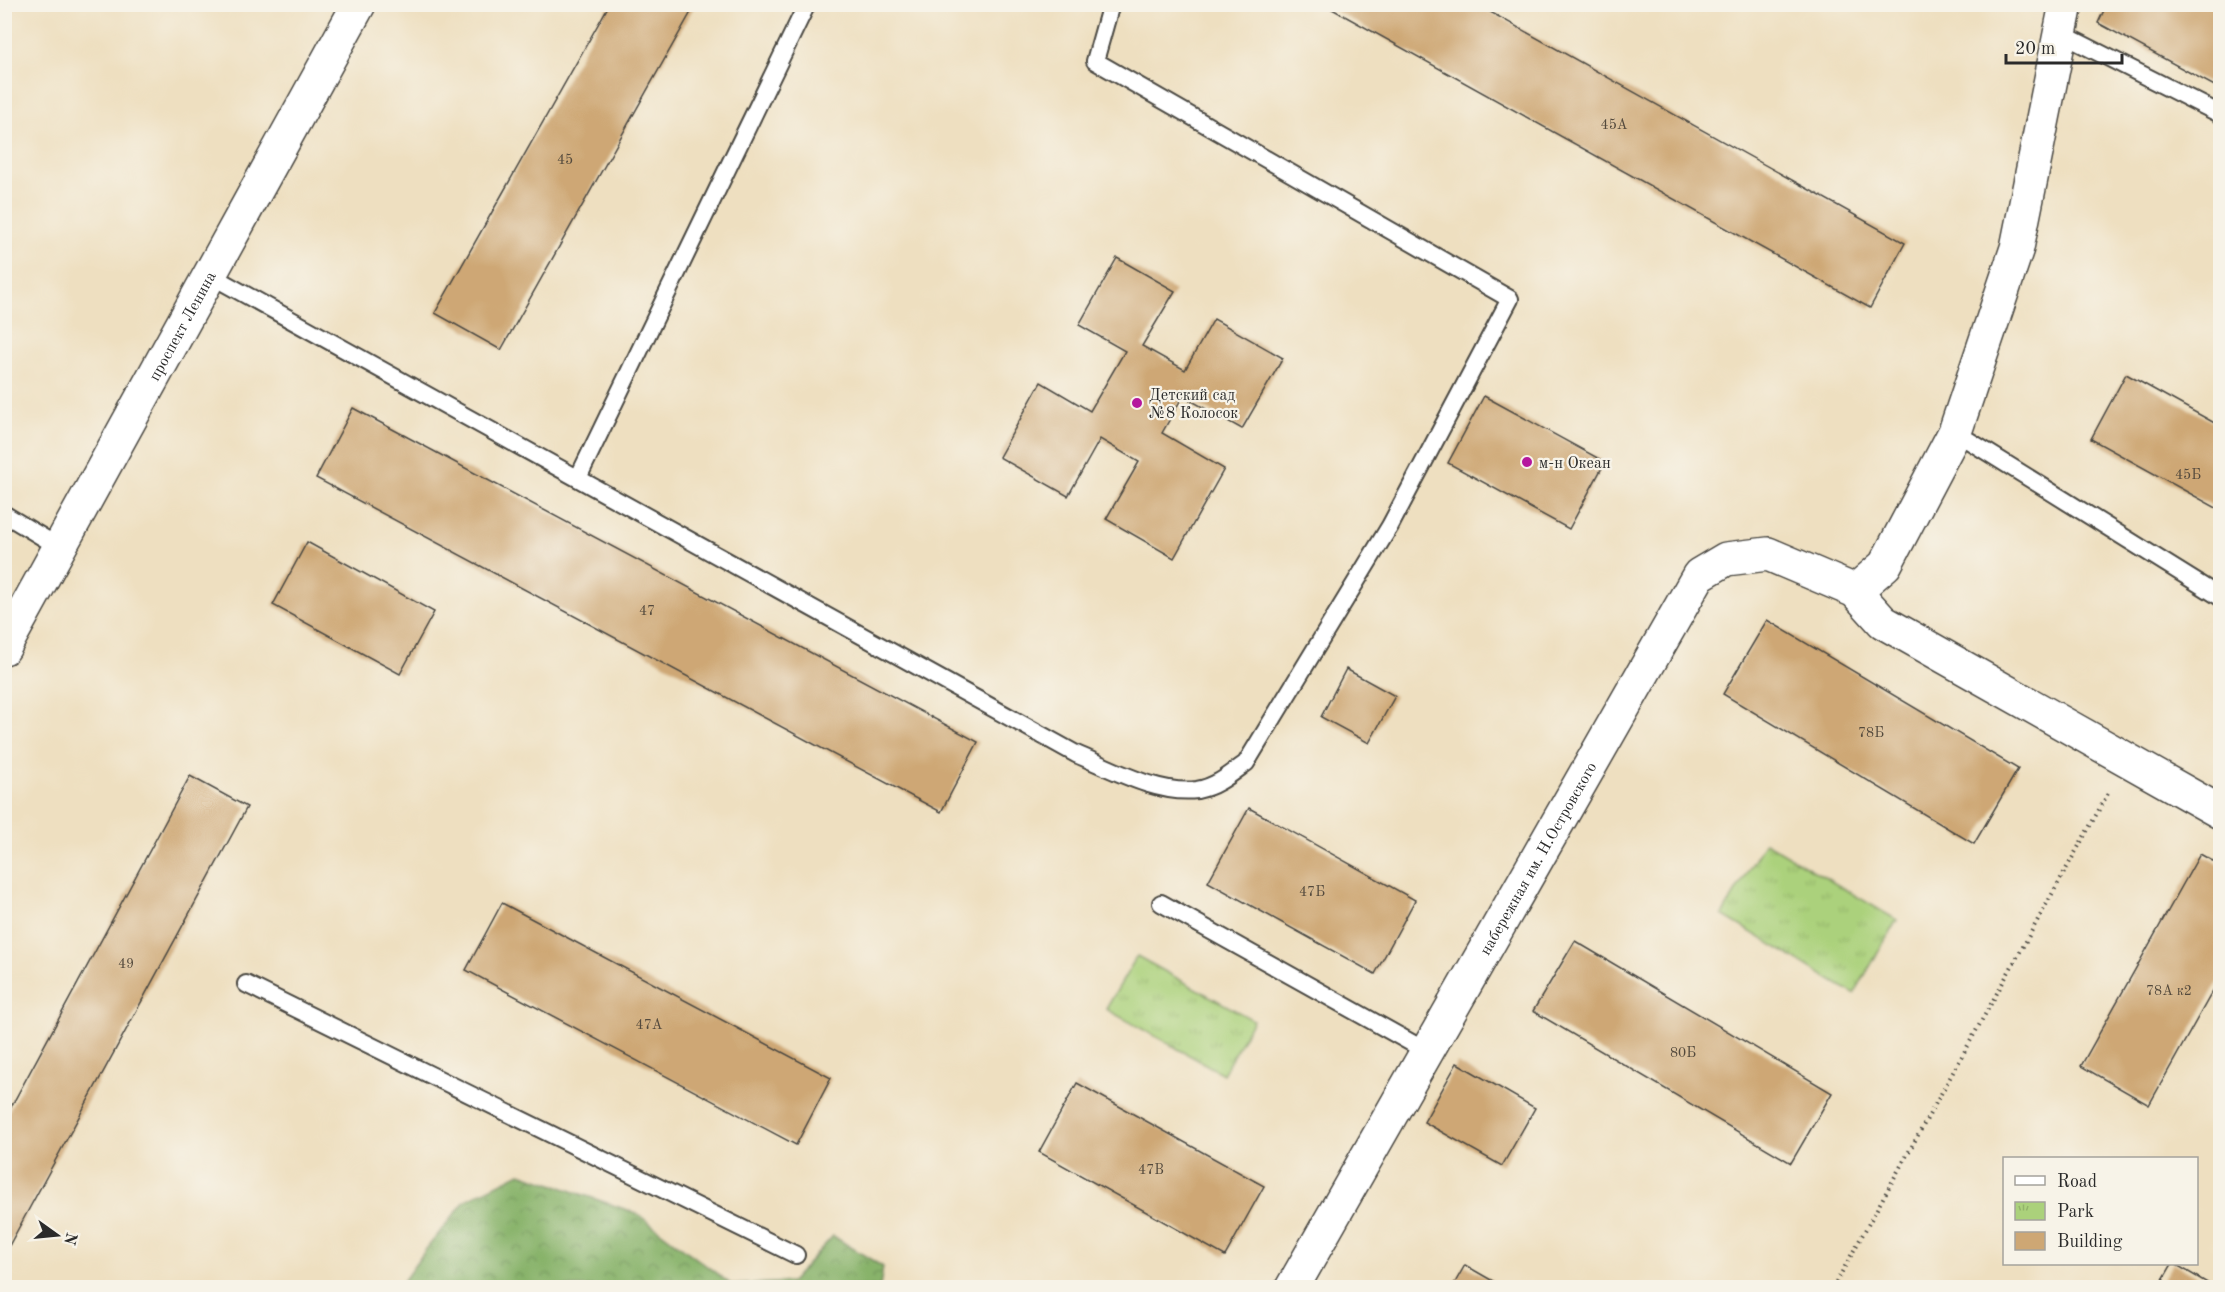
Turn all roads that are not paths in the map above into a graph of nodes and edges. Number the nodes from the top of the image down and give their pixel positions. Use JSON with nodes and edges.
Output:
{"nodes":[{"id":1,"x":359,"y":4,"type":"edge"},
{"id":2,"x":807,"y":4,"type":"edge"},
{"id":3,"x":1112,"y":4,"type":"edge"},
{"id":4,"x":2063,"y":19,"type":"edge"},
{"id":5,"x":2220,"y":114,"type":"edge"},
{"id":6,"x":210,"y":275,"type":"junction"},
{"id":7,"x":1955,"y":432,"type":"junction"},
{"id":8,"x":578,"y":478,"type":"junction"},
{"id":9,"x":4,"y":514,"type":"edge"},
{"id":10,"x":59,"y":547,"type":"junction"},
{"id":11,"x":1855,"y":591,"type":"junction"},
{"id":12,"x":2220,"y":597,"type":"edge"},
{"id":13,"x":4,"y":648,"type":"edge"},
{"id":14,"x":2220,"y":812,"type":"edge"},
{"id":15,"x":1161,"y":903,"type":"dead end"},
{"id":16,"x":246,"y":984,"type":"dead end"},
{"id":17,"x":1426,"y":1051,"type":"junction"},
{"id":18,"x":796,"y":1255,"type":"dead end"},
{"id":19,"x":1292,"y":1287,"type":"edge"}],
"edges":[{"from":1,"to":6,"type":"street","name":"проспект Ленина"},
{"from":2,"to":8,"type":"lane"},
{"from":3,"to":8,"type":"lane"},
{"from":4,"to":5,"type":"lane"},
{"from":4,"to":7,"type":"street"},
{"from":6,"to":8,"type":"lane"},
{"from":6,"to":10,"type":"street","name":"проспект Ленина"},
{"from":7,"to":11,"type":"street"},
{"from":7,"to":12,"type":"lane"},
{"from":9,"to":10,"type":"lane"},
{"from":10,"to":13,"type":"street","name":"проспект Ленина"},
{"from":11,"to":14,"type":"street"},
{"from":11,"to":17,"type":"street","name":"набережная им. Н.Островского"},
{"from":15,"to":17,"type":"lane"},
{"from":16,"to":18,"type":"lane"},
{"from":17,"to":19,"type":"street","name":"набережная им. Н.Островского"}]}
